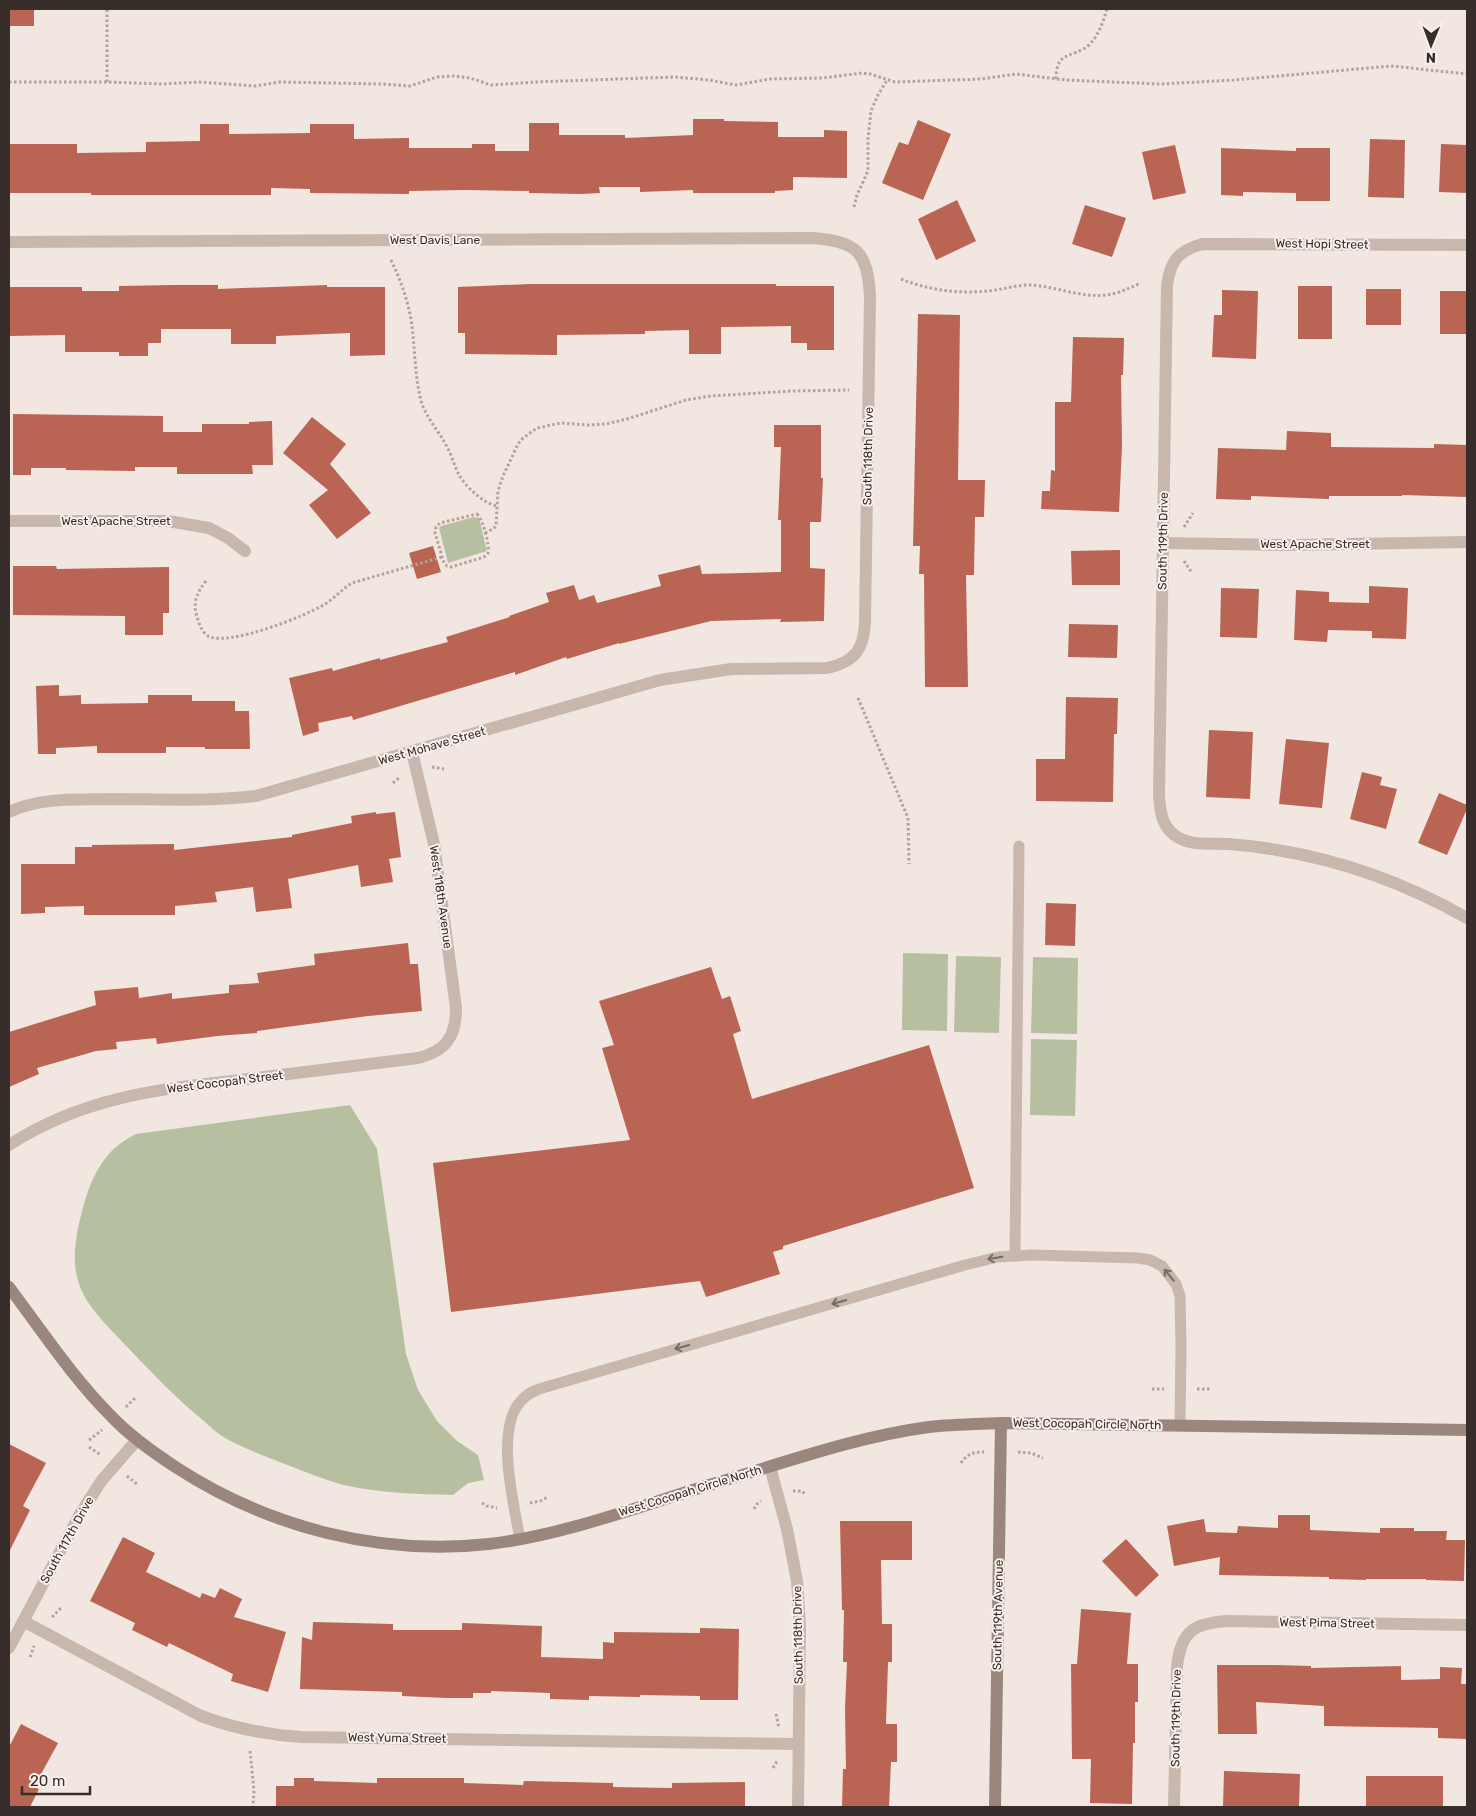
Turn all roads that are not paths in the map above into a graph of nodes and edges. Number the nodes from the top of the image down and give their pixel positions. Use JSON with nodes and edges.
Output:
{"nodes":[{"id":1,"x":9,"y":242,"type":"edge"},
{"id":2,"x":1467,"y":245,"type":"edge"},
{"id":3,"x":858,"y":251,"type":"joint"},
{"id":4,"x":1180,"y":253,"type":"joint"},
{"id":5,"x":9,"y":521,"type":"edge"},
{"id":6,"x":1467,"y":542,"type":"edge"},
{"id":7,"x":1164,"y":543,"type":"junction"},
{"id":8,"x":246,"y":551,"type":"dead end"},
{"id":9,"x":852,"y":659,"type":"joint"},
{"id":10,"x":412,"y":752,"type":"junction"},
{"id":11,"x":9,"y":812,"type":"edge"},
{"id":12,"x":1019,"y":846,"type":"dead end"},
{"id":13,"x":1467,"y":918,"type":"edge"},
{"id":14,"x":447,"y":1042,"type":"joint"},
{"id":15,"x":9,"y":1145,"type":"edge"},
{"id":16,"x":1015,"y":1256,"type":"junction"},
{"id":17,"x":9,"y":1286,"type":"edge"},
{"id":18,"x":1001,"y":1423,"type":"junction"},
{"id":19,"x":1180,"y":1425,"type":"junction"},
{"id":20,"x":1467,"y":1430,"type":"edge"},
{"id":21,"x":137,"y":1440,"type":"junction"},
{"id":22,"x":770,"y":1467,"type":"junction"},
{"id":23,"x":520,"y":1539,"type":"junction"},
{"id":24,"x":23,"y":1621,"type":"junction"},
{"id":25,"x":1467,"y":1625,"type":"edge"},
{"id":26,"x":1189,"y":1631,"type":"joint"},
{"id":27,"x":9,"y":1648,"type":"edge"},
{"id":28,"x":798,"y":1744,"type":"junction"},
{"id":29,"x":798,"y":1807,"type":"edge"},
{"id":30,"x":995,"y":1807,"type":"edge"},
{"id":31,"x":1174,"y":1807,"type":"edge"}],
"edges":[{"from":1,"to":3,"type":"street","name":"West Davis Lane"},
{"from":2,"to":4,"type":"street","name":"West Hopi Street"},
{"from":3,"to":9,"type":"street","name":"South 118th Drive"},
{"from":4,"to":7,"type":"street","name":"South 119th Drive"},
{"from":5,"to":8,"type":"street","name":"West Apache Street"},
{"from":6,"to":7,"type":"street","name":"West Apache Street"},
{"from":7,"to":13,"type":"street","name":"South 119th Drive"},
{"from":9,"to":10,"type":"street","name":"West Mohave Street"},
{"from":10,"to":11,"type":"street","name":"West Mohave Street"},
{"from":10,"to":14,"type":"street","name":"West 118th Avenue"},
{"from":12,"to":16,"type":"lane"},
{"from":14,"to":15,"type":"street","name":"West Cocopah Street"},
{"from":19,"to":16,"type":"lane","one_way":true},
{"from":16,"to":23,"type":"lane","one_way":true},
{"from":17,"to":21,"type":"street","name":"West Cocopah Circle North"},
{"from":18,"to":19,"type":"street","name":"West Cocopah Circle North"},
{"from":18,"to":22,"type":"street","name":"West Cocopah Circle North"},
{"from":18,"to":30,"type":"street","name":"South 119th Avenue"},
{"from":19,"to":20,"type":"street","name":"West Cocopah Circle North"},
{"from":21,"to":23,"type":"street","name":"West Cocopah Circle North"},
{"from":21,"to":24,"type":"street","name":"South 117th Drive"},
{"from":22,"to":23,"type":"street","name":"West Cocopah Circle North"},
{"from":22,"to":28,"type":"street","name":"South 118th Drive"},
{"from":24,"to":27,"type":"street","name":"South 117th Drive"},
{"from":24,"to":28,"type":"street","name":"West Yuma Street"},
{"from":25,"to":26,"type":"street","name":"West Pima Street"},
{"from":26,"to":31,"type":"street","name":"South 119th Drive"},
{"from":28,"to":29,"type":"street","name":"South 118th Drive"}]}
